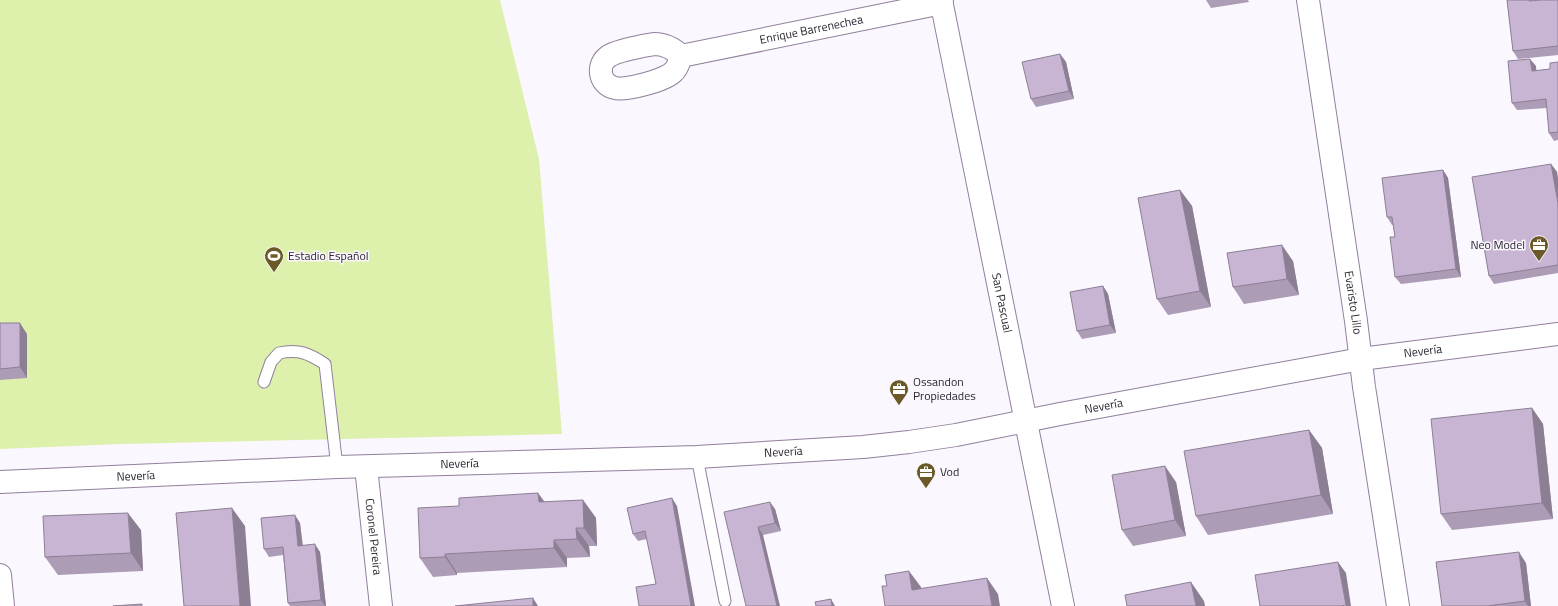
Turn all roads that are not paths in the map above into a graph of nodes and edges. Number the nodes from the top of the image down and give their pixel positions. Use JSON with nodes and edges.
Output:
{"nodes":[{"id":1,"x":1308,"y":0,"type":"edge"},
{"id":2,"x":942,"y":2,"type":"edge"},
{"id":3,"x":681,"y":56,"type":"dead end"},
{"id":4,"x":1558,"y":334,"type":"edge"},
{"id":5,"x":1360,"y":359,"type":"junction"},
{"id":6,"x":264,"y":382,"type":"dead end"},
{"id":7,"x":1026,"y":421,"type":"junction"},
{"id":8,"x":697,"y":457,"type":"junction"},
{"id":9,"x":337,"y":467,"type":"junction"},
{"id":10,"x":366,"y":467,"type":"junction"},
{"id":11,"x":0,"y":482,"type":"edge"},
{"id":12,"x":0,"y":575,"type":"edge"},
{"id":13,"x":725,"y":602,"type":"dead end"},
{"id":14,"x":3,"y":606,"type":"edge"},
{"id":15,"x":381,"y":606,"type":"edge"},
{"id":16,"x":1064,"y":606,"type":"edge"},
{"id":17,"x":1398,"y":606,"type":"edge"}],
"edges":[{"from":1,"to":5,"type":"street","name":"Evaristo Lillo"},
{"from":2,"to":3,"type":"street","name":"Enrique Barrenechea"},
{"from":2,"to":7,"type":"street","name":"San Pascual"},
{"from":4,"to":5,"type":"street","name":"Nevería"},
{"from":5,"to":7,"type":"street","name":"Nevería"},
{"from":5,"to":17,"type":"street","name":"Evaristo Lillo"},
{"from":6,"to":9,"type":"lane"},
{"from":7,"to":8,"type":"street","name":"Nevería"},
{"from":7,"to":16,"type":"street","name":"San Pascual"},
{"from":8,"to":10,"type":"street","name":"Nevería"},
{"from":8,"to":13,"type":"lane"},
{"from":9,"to":10,"type":"street","name":"Nevería"},
{"from":9,"to":11,"type":"street","name":"Nevería"},
{"from":10,"to":15,"type":"street","name":"Coronel Pereira"},
{"from":12,"to":14,"type":"street"}]}
